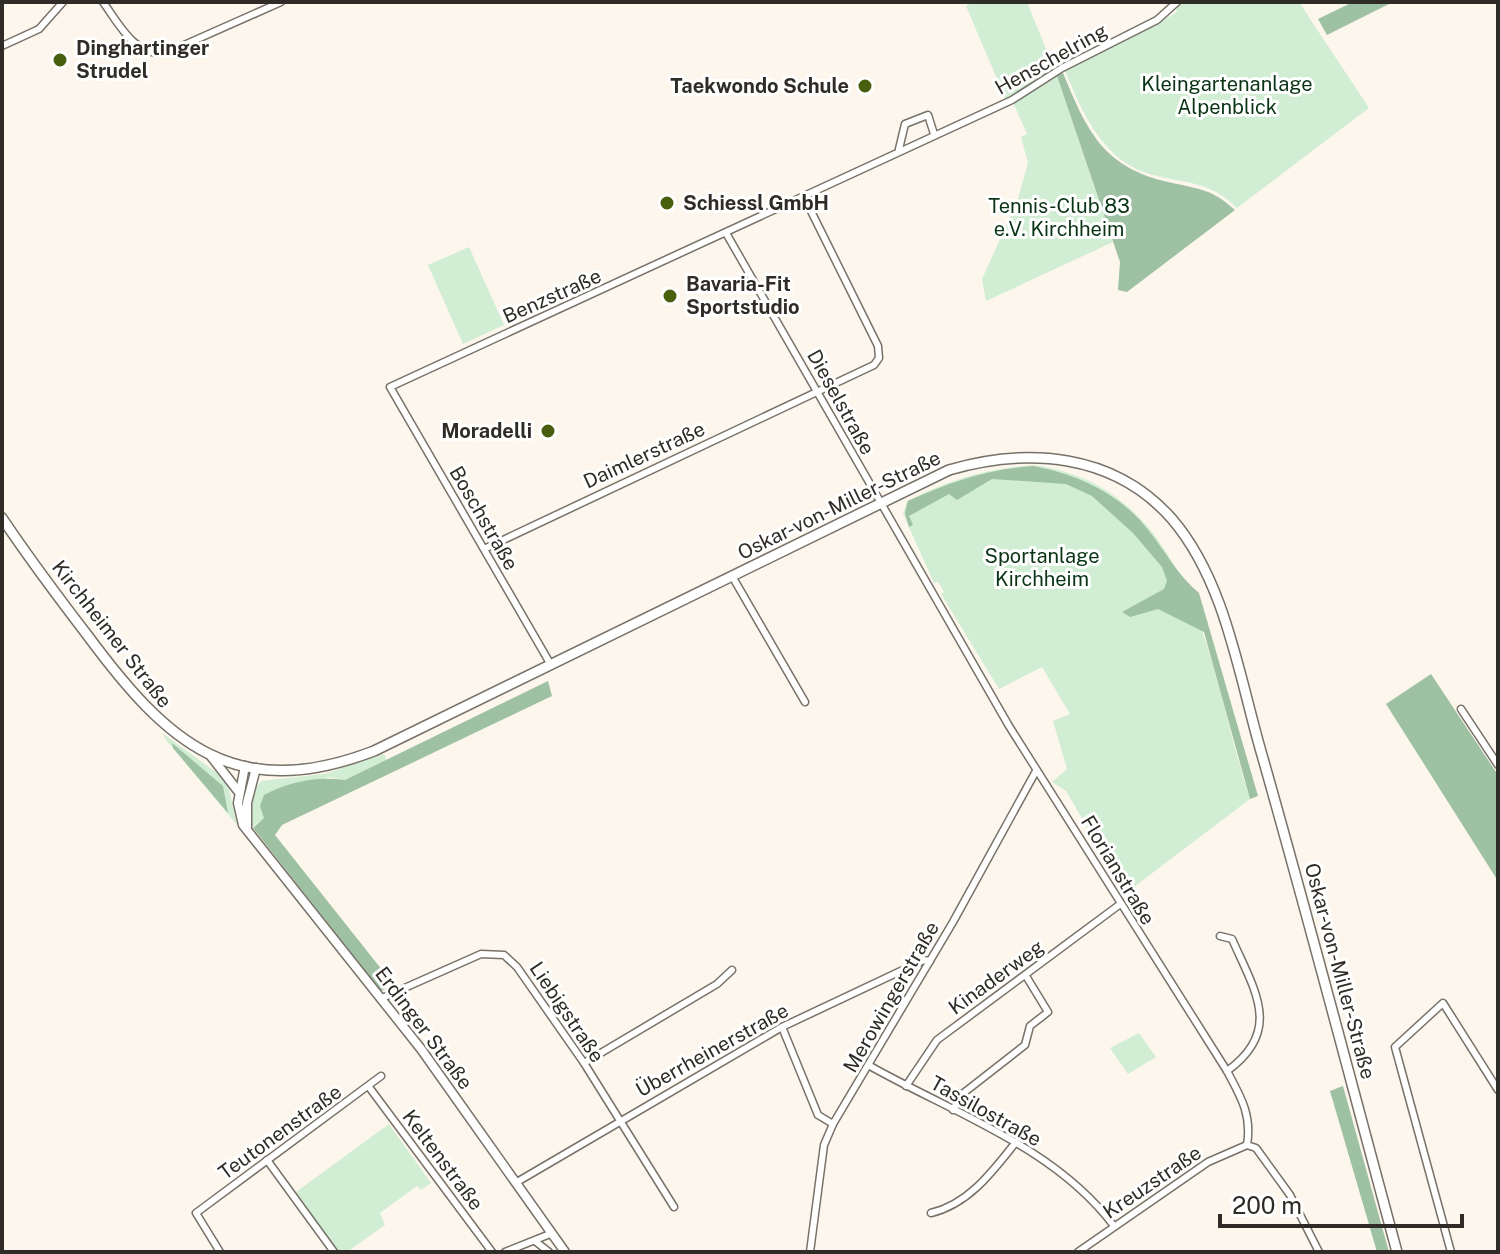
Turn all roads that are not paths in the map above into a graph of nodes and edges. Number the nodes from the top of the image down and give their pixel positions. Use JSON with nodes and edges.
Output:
{"nodes":[{"id":1,"x":63,"y":2,"type":"edge"},
{"id":2,"x":103,"y":2,"type":"edge"},
{"id":3,"x":281,"y":2,"type":"edge"},
{"id":4,"x":1177,"y":2,"type":"edge"},
{"id":5,"x":2,"y":46,"type":"edge"},
{"id":6,"x":934,"y":134,"type":"junction"},
{"id":7,"x":899,"y":149,"type":"junction"},
{"id":8,"x":804,"y":197,"type":"junction"},
{"id":9,"x":726,"y":233,"type":"junction"},
{"id":10,"x":390,"y":387,"type":"joint"},
{"id":11,"x":818,"y":392,"type":"junction"},
{"id":12,"x":879,"y":502,"type":"junction"},
{"id":13,"x":2,"y":518,"type":"edge"},
{"id":14,"x":484,"y":549,"type":"junction"},
{"id":15,"x":732,"y":576,"type":"junction"},
{"id":16,"x":551,"y":665,"type":"junction"},
{"id":17,"x":805,"y":702,"type":"dead end"},
{"id":18,"x":1461,"y":709,"type":"dead end"},
{"id":19,"x":210,"y":755,"type":"junction"},
{"id":20,"x":1498,"y":765,"type":"edge"},
{"id":21,"x":250,"y":767,"type":"junction"},
{"id":22,"x":1036,"y":771,"type":"junction"},
{"id":23,"x":239,"y":791,"type":"junction"},
{"id":24,"x":248,"y":831,"type":"junction"},
{"id":25,"x":1119,"y":905,"type":"junction"},
{"id":26,"x":1220,"y":936,"type":"dead end"},
{"id":27,"x":930,"y":961,"type":"junction"},
{"id":28,"x":732,"y":970,"type":"dead end"},
{"id":29,"x":1026,"y":976,"type":"junction"},
{"id":30,"x":382,"y":998,"type":"junction"},
{"id":31,"x":782,"y":1027,"type":"junction"},
{"id":32,"x":584,"y":1063,"type":"junction"},
{"id":33,"x":870,"y":1066,"type":"junction"},
{"id":34,"x":1227,"y":1071,"type":"junction"},
{"id":35,"x":381,"y":1076,"type":"dead end"},
{"id":36,"x":906,"y":1086,"type":"junction"},
{"id":37,"x":369,"y":1087,"type":"junction"},
{"id":38,"x":1498,"y":1090,"type":"edge"},
{"id":39,"x":953,"y":1110,"type":"junction"},
{"id":40,"x":619,"y":1121,"type":"junction"},
{"id":41,"x":833,"y":1124,"type":"junction"},
{"id":42,"x":1016,"y":1142,"type":"junction"},
{"id":43,"x":1247,"y":1145,"type":"junction"},
{"id":44,"x":267,"y":1160,"type":"junction"},
{"id":45,"x":517,"y":1182,"type":"junction"},
{"id":46,"x":674,"y":1207,"type":"dead end"},
{"id":47,"x":931,"y":1213,"type":"dead end"},
{"id":48,"x":1114,"y":1226,"type":"junction"},
{"id":49,"x":550,"y":1234,"type":"junction"},
{"id":50,"x":535,"y":1241,"type":"junction"},
{"id":51,"x":220,"y":1252,"type":"edge"},
{"id":52,"x":334,"y":1252,"type":"edge"},
{"id":53,"x":492,"y":1252,"type":"edge"},
{"id":54,"x":505,"y":1252,"type":"edge"},
{"id":55,"x":549,"y":1252,"type":"edge"},
{"id":56,"x":565,"y":1252,"type":"edge"},
{"id":57,"x":810,"y":1252,"type":"edge"},
{"id":58,"x":1078,"y":1252,"type":"edge"},
{"id":59,"x":1319,"y":1252,"type":"edge"},
{"id":60,"x":1397,"y":1252,"type":"edge"},
{"id":61,"x":1451,"y":1252,"type":"edge"}],
"edges":[{"from":1,"to":5,"type":"street"},
{"from":2,"to":3,"type":"street"},
{"from":4,"to":6,"type":"street","name":"Henschelring"},
{"from":6,"to":7,"type":"street","name":"Henschelring"},
{"from":6,"to":7,"type":"street"},
{"from":7,"to":8,"type":"street","name":"Henschelring"},
{"from":8,"to":9,"type":"street","name":"Henschelring"},
{"from":8,"to":11,"type":"street"},
{"from":9,"to":10,"type":"street","name":"Benzstraße"},
{"from":9,"to":11,"type":"street","name":"Dieselstraße"},
{"from":10,"to":14,"type":"street","name":"Boschstraße"},
{"from":11,"to":12,"type":"street","name":"Dieselstraße"},
{"from":11,"to":14,"type":"street","name":"Daimlerstraße"},
{"from":12,"to":15,"type":"main road","name":"Oskar-von-Miller-Straße"},
{"from":12,"to":22,"type":"street","name":"Florianstraße"},
{"from":12,"to":60,"type":"main road","name":"Oskar-von-Miller-Straße"},
{"from":13,"to":19,"type":"main road","name":"Kirchheimer Straße"},
{"from":14,"to":16,"type":"street","name":"Boschstraße"},
{"from":15,"to":16,"type":"main road","name":"Oskar-von-Miller-Straße"},
{"from":15,"to":17,"type":"street"},
{"from":16,"to":21,"type":"main road","name":"Oskar-von-Miller-Straße"},
{"from":18,"to":20,"type":"street"},
{"from":19,"to":21,"type":"main road","name":"Kirchheimer Straße"},
{"from":19,"to":23,"type":"street","name":"Erdinger Straße"},
{"from":21,"to":23,"type":"street","name":"Erdinger Straße"},
{"from":21,"to":24,"type":"street"},
{"from":22,"to":25,"type":"street","name":"Florianstraße"},
{"from":22,"to":27,"type":"street","name":"Merowingerstraße"},
{"from":23,"to":24,"type":"street","name":"Erdinger Straße"},
{"from":24,"to":30,"type":"street","name":"Erdinger Straße"},
{"from":25,"to":29,"type":"street","name":"Kinaderweg"},
{"from":25,"to":34,"type":"street","name":"Florianstraße"},
{"from":26,"to":34,"type":"street"},
{"from":27,"to":31,"type":"street","name":"Überrheinerstraße"},
{"from":27,"to":33,"type":"street","name":"Merowingerstraße"},
{"from":28,"to":32,"type":"street"},
{"from":29,"to":36,"type":"street","name":"Kinaderweg"},
{"from":29,"to":39,"type":"street"},
{"from":30,"to":32,"type":"street","name":"Liebigstraße"},
{"from":30,"to":45,"type":"street","name":"Erdinger Straße"},
{"from":31,"to":40,"type":"street","name":"Überrheinerstraße"},
{"from":31,"to":41,"type":"street"},
{"from":32,"to":40,"type":"street","name":"Liebigstraße"},
{"from":33,"to":36,"type":"street","name":"Tassilostraße"},
{"from":33,"to":41,"type":"street","name":"Merowingerstraße"},
{"from":34,"to":43,"type":"street","name":"Florianstraße"},
{"from":35,"to":37,"type":"street","name":"Teutonenstraße"},
{"from":36,"to":39,"type":"street","name":"Tassilostraße"},
{"from":37,"to":44,"type":"street","name":"Teutonenstraße"},
{"from":37,"to":53,"type":"street","name":"Keltenstraße"},
{"from":38,"to":61,"type":"street"},
{"from":39,"to":42,"type":"street","name":"Tassilostraße"},
{"from":40,"to":45,"type":"street","name":"Überrheinerstraße"},
{"from":40,"to":46,"type":"street","name":"Liebigstraße"},
{"from":41,"to":57,"type":"street","name":"Merowingerstraße"},
{"from":42,"to":47,"type":"street"},
{"from":42,"to":48,"type":"street","name":"Tassilostraße"},
{"from":43,"to":48,"type":"street","name":"Kreuzstraße"},
{"from":43,"to":59,"type":"street"},
{"from":44,"to":51,"type":"street","name":"Teutonenstraße"},
{"from":44,"to":52,"type":"street"},
{"from":45,"to":49,"type":"street","name":"Erdinger Straße"},
{"from":48,"to":58,"type":"street","name":"Kreuzstraße"},
{"from":49,"to":50,"type":"street"},
{"from":49,"to":56,"type":"street","name":"Erdinger Straße"},
{"from":50,"to":54,"type":"street"},
{"from":50,"to":55,"type":"street"}]}
